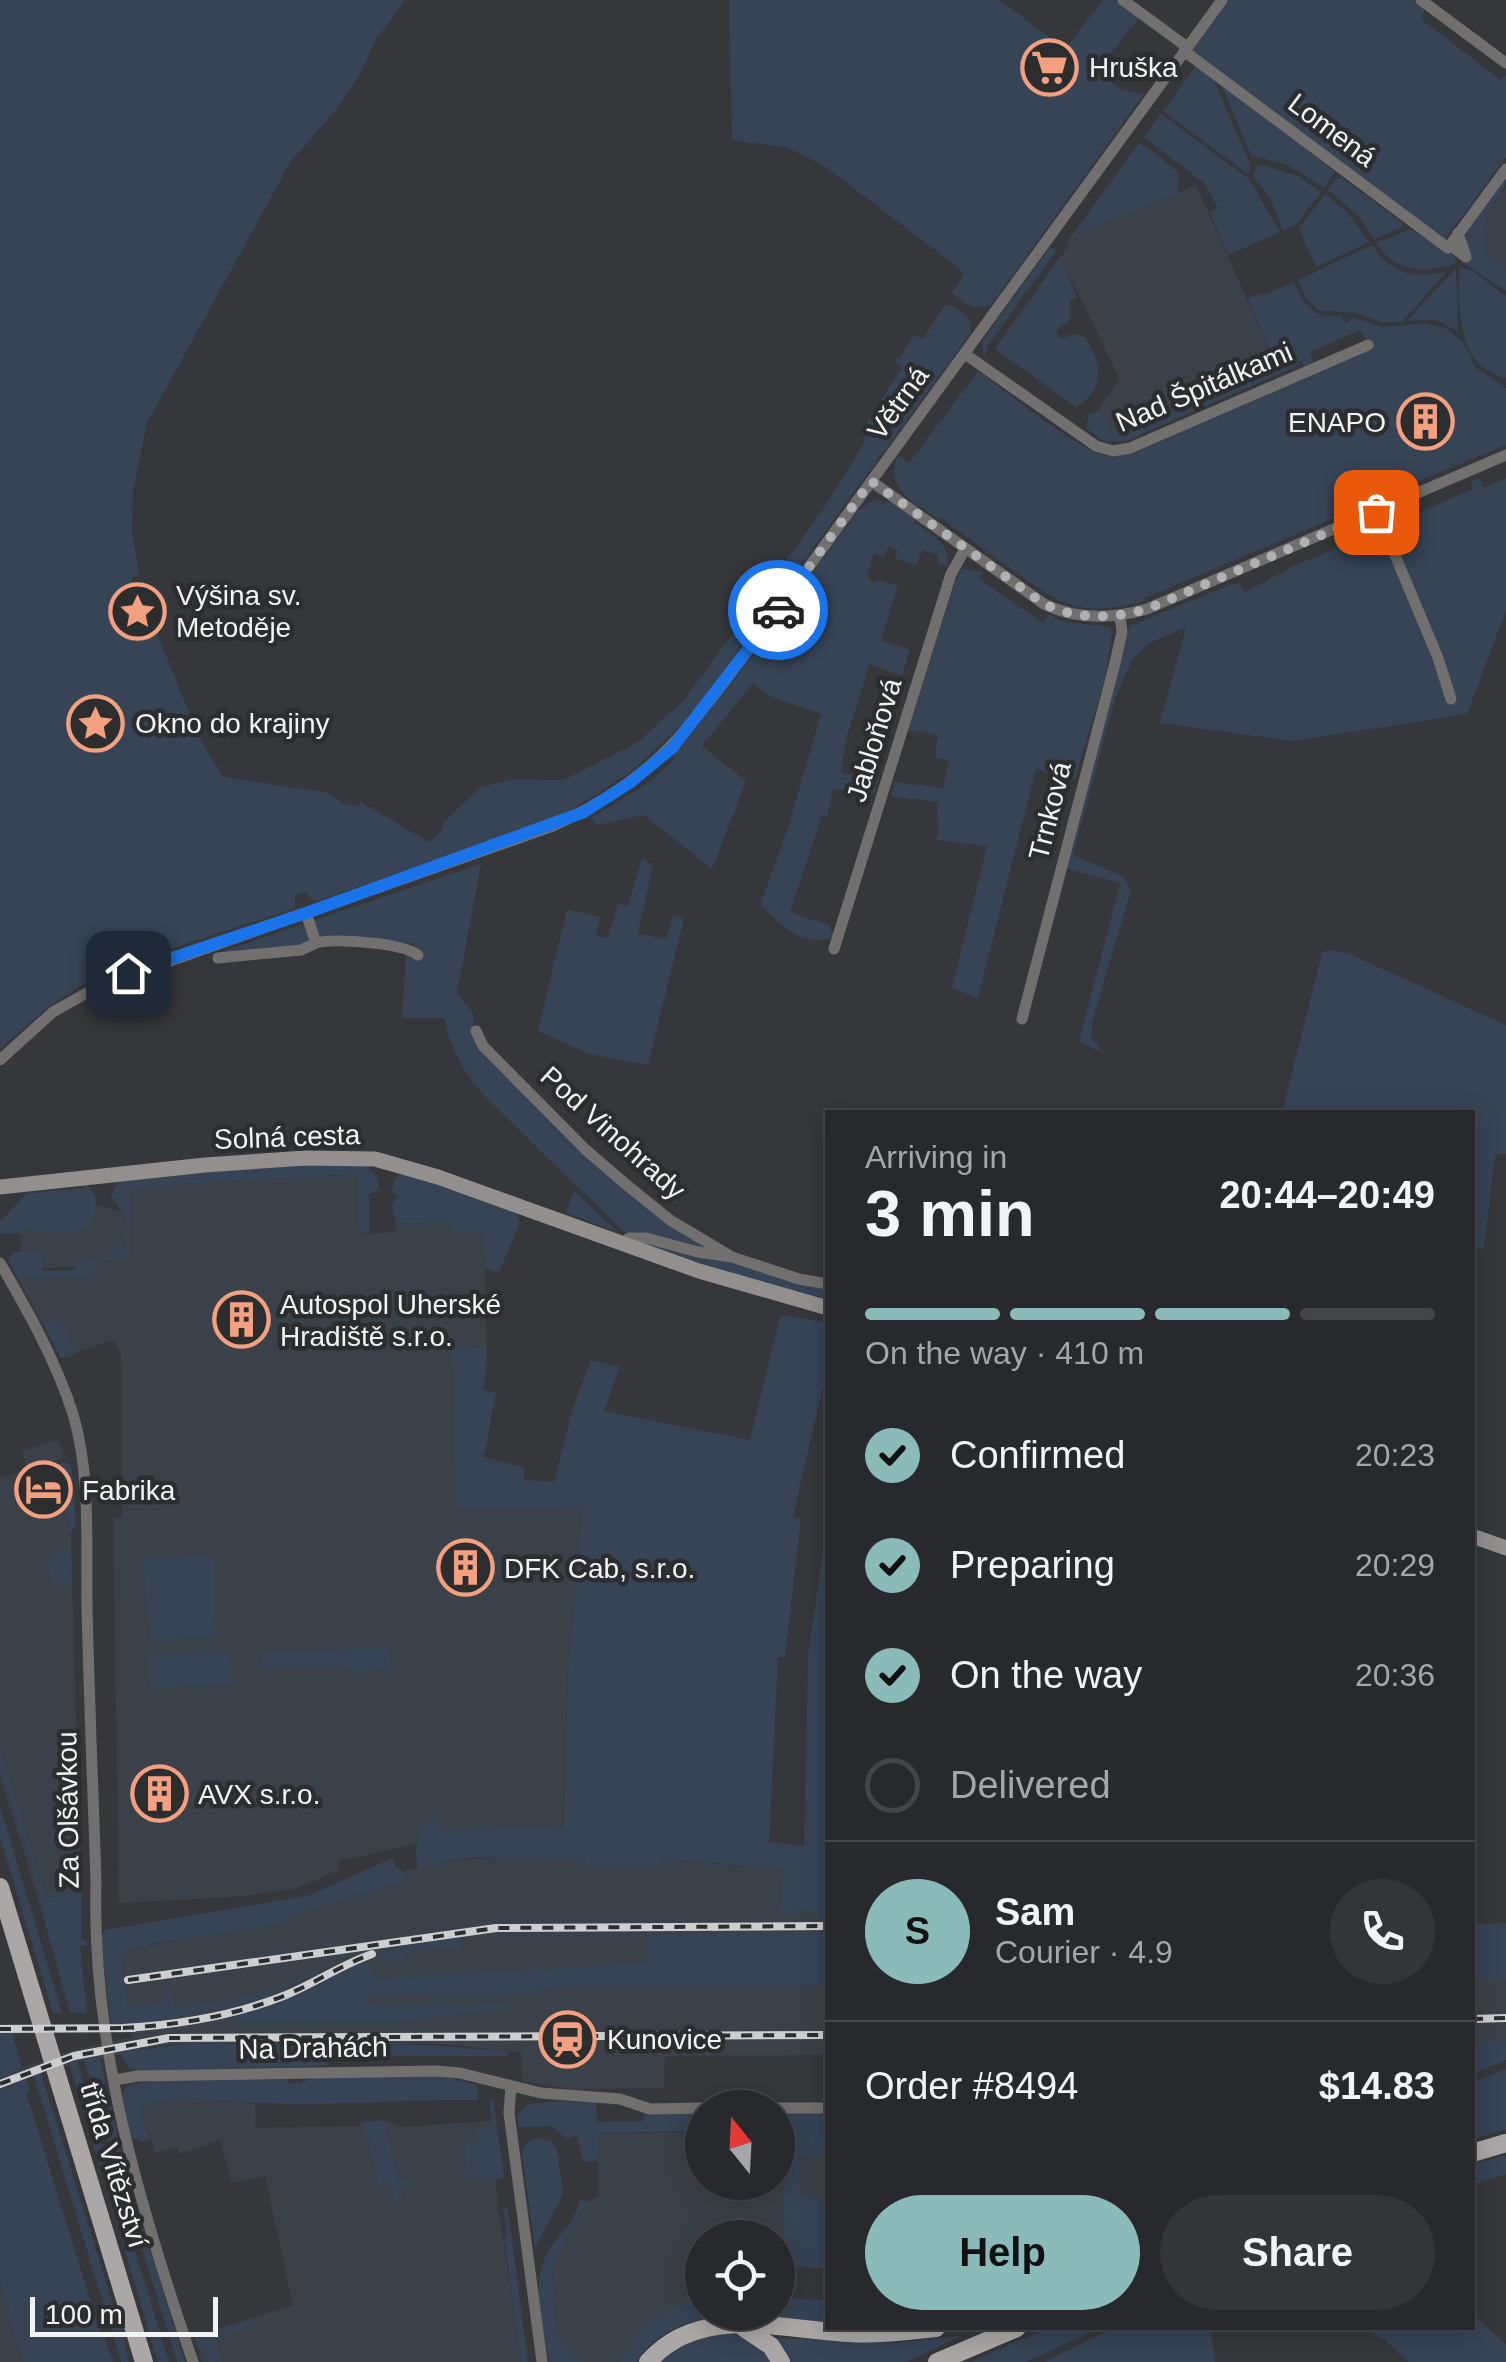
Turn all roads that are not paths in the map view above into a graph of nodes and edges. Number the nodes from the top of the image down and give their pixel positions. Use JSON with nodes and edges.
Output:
{"nodes":[{"id":1,"x":1123,"y":0,"type":"edge"},
{"id":2,"x":1222,"y":0,"type":"edge"},
{"id":3,"x":1421,"y":0,"type":"edge"},
{"id":4,"x":1185,"y":49,"type":"junction"},
{"id":5,"x":1506,"y":63,"type":"edge"},
{"id":6,"x":1506,"y":169,"type":"edge"},
{"id":7,"x":1458,"y":233,"type":"junction"},
{"id":8,"x":1450,"y":245,"type":"junction"},
{"id":9,"x":1368,"y":345,"type":"dead end"},
{"id":10,"x":965,"y":354,"type":"junction"},
{"id":11,"x":1506,"y":456,"type":"edge"},
{"id":12,"x":871,"y":481,"type":"junction"},
{"id":13,"x":1376,"y":512,"type":"junction"},
{"id":14,"x":965,"y":549,"type":"junction"},
{"id":15,"x":1120,"y":616,"type":"junction"},
{"id":16,"x":1451,"y":698,"type":"dead end"},
{"id":17,"x":306,"y":913,"type":"junction"},
{"id":18,"x":316,"y":943,"type":"junction"},
{"id":19,"x":834,"y":948,"type":"dead end"},
{"id":20,"x":418,"y":955,"type":"dead end"},
{"id":21,"x":218,"y":958,"type":"dead end"},
{"id":22,"x":1022,"y":1019,"type":"dead end"},
{"id":23,"x":476,"y":1030,"type":"dead end"},
{"id":24,"x":0,"y":1060,"type":"edge"},
{"id":25,"x":0,"y":1187,"type":"edge"},
{"id":26,"x":622,"y":1244,"type":"junction"},
{"id":27,"x":732,"y":1257,"type":"junction"},
{"id":28,"x":0,"y":1263,"type":"edge"},
{"id":29,"x":825,"y":1284,"type":"edge"},
{"id":30,"x":825,"y":1307,"type":"edge"},
{"id":31,"x":1475,"y":1537,"type":"edge"},
{"id":32,"x":1506,"y":1548,"type":"edge"},
{"id":33,"x":0,"y":1887,"type":"edge"},
{"id":34,"x":114,"y":2080,"type":"junction"},
{"id":35,"x":511,"y":2086,"type":"junction"},
{"id":36,"x":685,"y":2108,"type":"edge"},
{"id":37,"x":795,"y":2108,"type":"edge"},
{"id":38,"x":825,"y":2108,"type":"edge"},
{"id":39,"x":1506,"y":2143,"type":"edge"},
{"id":40,"x":1475,"y":2152,"type":"edge"},
{"id":41,"x":795,"y":2329,"type":"edge"},
{"id":42,"x":697,"y":2330,"type":"edge"},
{"id":43,"x":746,"y":2330,"type":"edge"},
{"id":44,"x":909,"y":2330,"type":"edge"},
{"id":45,"x":1011,"y":2330,"type":"edge"},
{"id":46,"x":144,"y":2362,"type":"edge"},
{"id":47,"x":193,"y":2362,"type":"edge"},
{"id":48,"x":542,"y":2362,"type":"edge"},
{"id":49,"x":648,"y":2362,"type":"edge"},
{"id":50,"x":781,"y":2362,"type":"edge"},
{"id":51,"x":941,"y":2362,"type":"edge"}],
"edges":[{"from":1,"to":4,"type":"street","name":"Lomená"},
{"from":2,"to":4,"type":"street","name":"Větrná"},
{"from":3,"to":5,"type":"street"},
{"from":4,"to":8,"type":"street","name":"Lomená"},
{"from":4,"to":10,"type":"street","name":"Větrná"},
{"from":6,"to":7,"type":"street"},
{"from":7,"to":8,"type":"street"},
{"from":7,"to":8,"type":"street"},
{"from":9,"to":10,"type":"street","name":"Nad Špitálkami"},
{"from":10,"to":12,"type":"street","name":"Větrná"},
{"from":11,"to":13,"type":"street"},
{"from":12,"to":14,"type":"street"},
{"from":12,"to":17,"type":"street","name":"Větrná"},
{"from":13,"to":15,"type":"street"},
{"from":13,"to":16,"type":"street"},
{"from":14,"to":15,"type":"street"},
{"from":14,"to":19,"type":"street","name":"Jabloňová"},
{"from":15,"to":22,"type":"street","name":"Trnková"},
{"from":17,"to":18,"type":"street"},
{"from":17,"to":24,"type":"street","name":"Větrná"},
{"from":18,"to":20,"type":"street"},
{"from":18,"to":21,"type":"street"},
{"from":23,"to":27,"type":"street","name":"Pod Vinohrady"},
{"from":25,"to":26,"type":"street","name":"Solná cesta"},
{"from":26,"to":27,"type":"street","name":"Solná cesta"},
{"from":26,"to":30,"type":"street","name":"Solná cesta"},
{"from":27,"to":29,"type":"street","name":"Solná cesta"},
{"from":28,"to":34,"type":"street","name":"Za Olšávkou"},
{"from":31,"to":32,"type":"street"},
{"from":33,"to":46,"type":"main road","name":"třída Vítězství"},
{"from":34,"to":35,"type":"street","name":"Na Drahách"},
{"from":34,"to":47,"type":"street","name":"Za Olšávkou"},
{"from":35,"to":36,"type":"street","name":"Na Drahách"},
{"from":35,"to":48,"type":"street"},
{"from":37,"to":38,"type":"street"},
{"from":39,"to":40,"type":"main road"},
{"from":41,"to":44,"type":"main road"},
{"from":42,"to":49,"type":"main road"},
{"from":43,"to":50,"type":"main road"},
{"from":45,"to":51,"type":"main road"}]}
